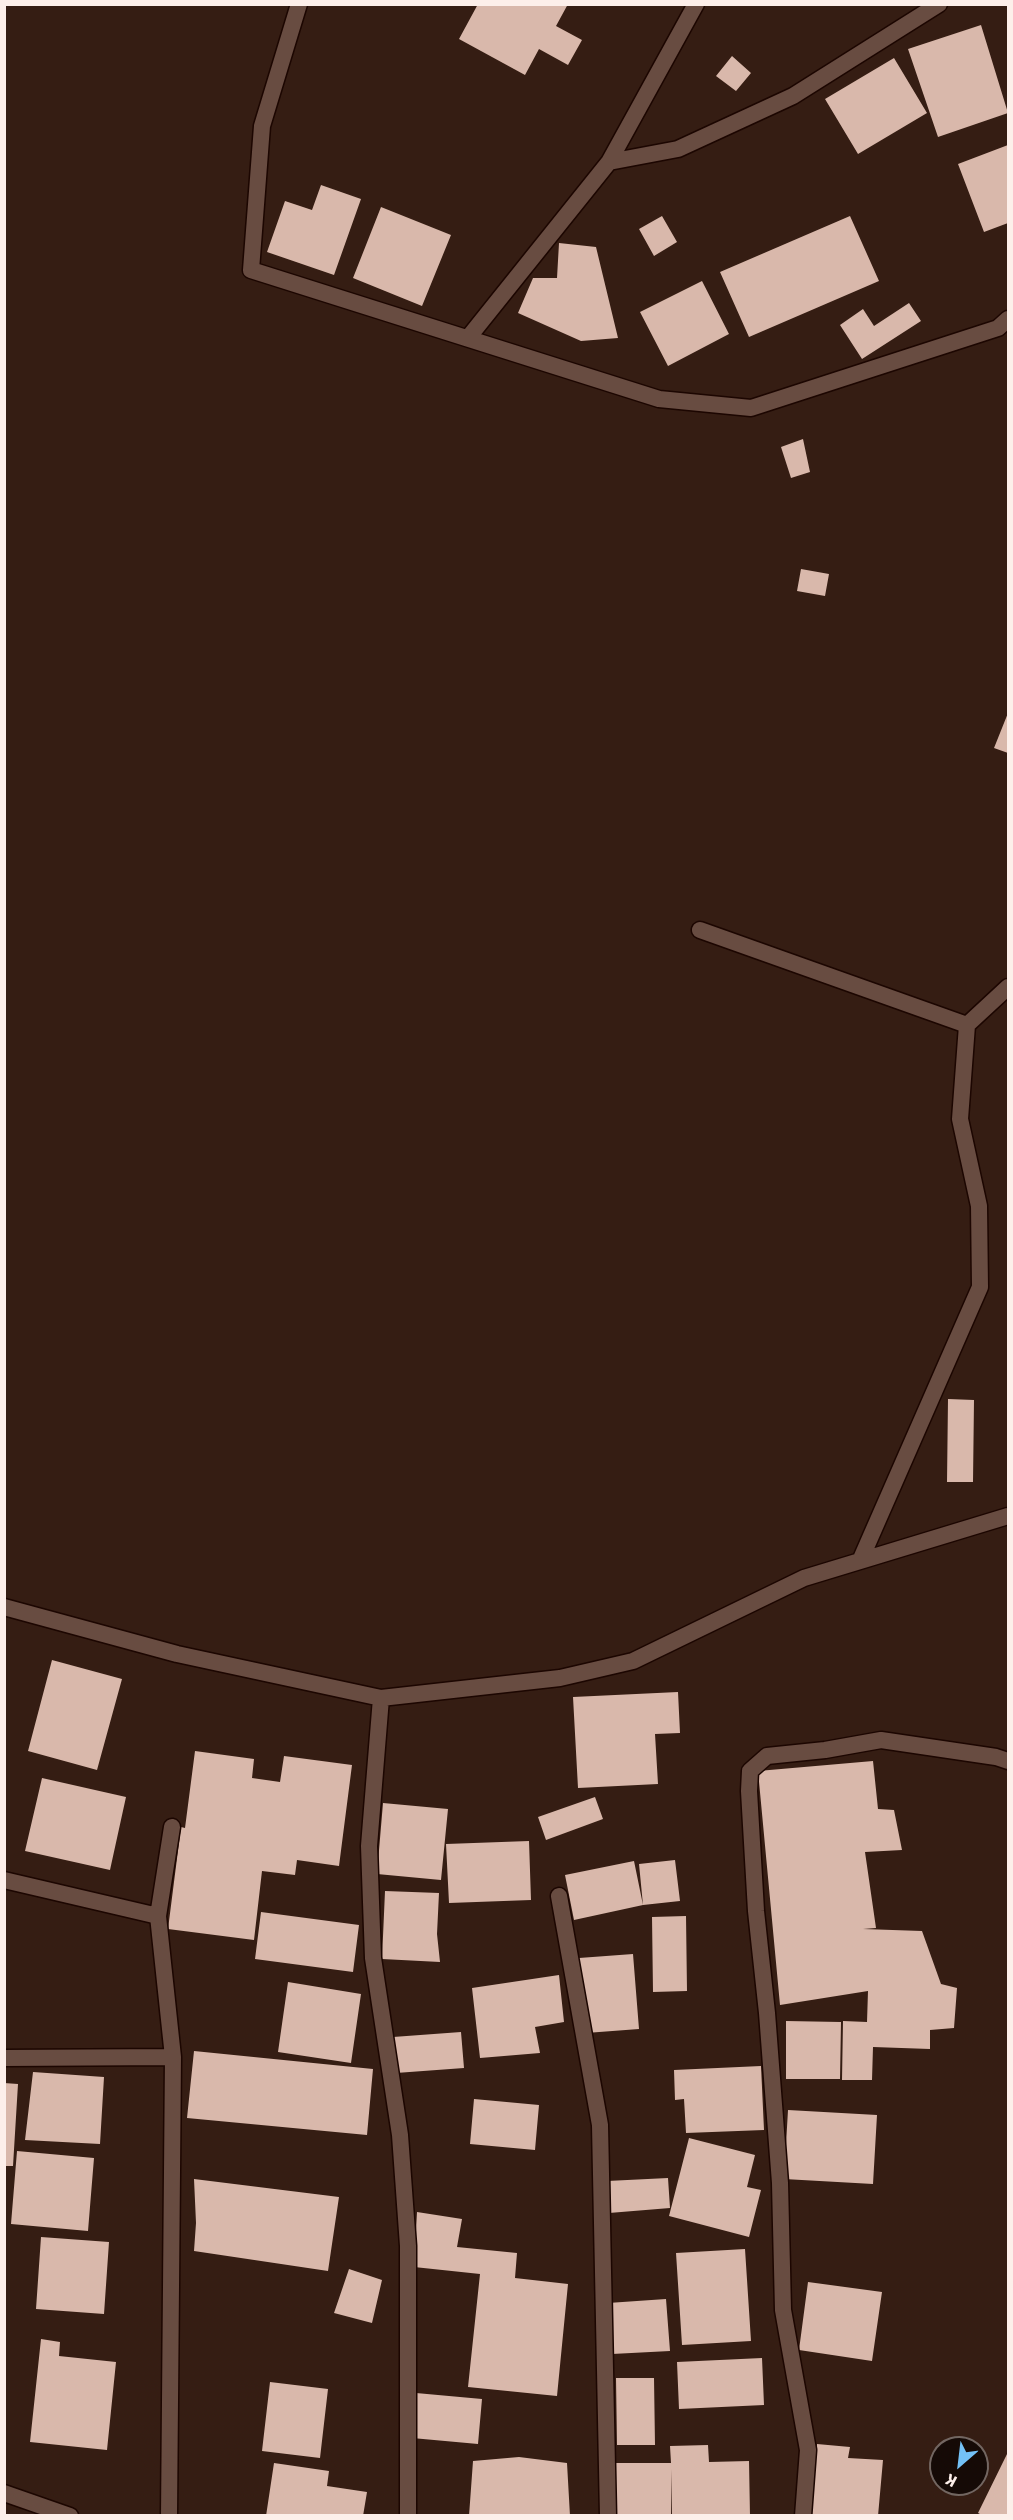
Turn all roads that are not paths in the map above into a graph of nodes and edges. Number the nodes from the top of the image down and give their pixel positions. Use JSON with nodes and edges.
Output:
{"nodes":[{"id":1,"x":299,"y":4,"type":"edge"},
{"id":2,"x":696,"y":4,"type":"edge"},
{"id":3,"x":939,"y":4,"type":"edge"},
{"id":4,"x":609,"y":162,"type":"junction"},
{"id":5,"x":1008,"y":319,"type":"edge"},
{"id":6,"x":468,"y":338,"type":"junction"},
{"id":7,"x":700,"y":930,"type":"dead end"},
{"id":8,"x":1008,"y":987,"type":"edge"},
{"id":9,"x":968,"y":1026,"type":"junction"},
{"id":10,"x":1008,"y":1516,"type":"edge"},
{"id":11,"x":860,"y":1561,"type":"junction"},
{"id":12,"x":4,"y":1607,"type":"edge"},
{"id":13,"x":381,"y":1698,"type":"junction"},
{"id":14,"x":1008,"y":1761,"type":"edge"},
{"id":15,"x":172,"y":1827,"type":"dead end"},
{"id":16,"x":4,"y":1880,"type":"edge"},
{"id":17,"x":559,"y":1896,"type":"dead end"},
{"id":18,"x":158,"y":1916,"type":"junction"},
{"id":19,"x":173,"y":2056,"type":"junction"},
{"id":20,"x":4,"y":2058,"type":"edge"},
{"id":21,"x":4,"y":2493,"type":"edge"},
{"id":22,"x":70,"y":2516,"type":"edge"},
{"id":23,"x":170,"y":2516,"type":"edge"},
{"id":24,"x":408,"y":2516,"type":"edge"},
{"id":25,"x":608,"y":2516,"type":"edge"},
{"id":26,"x":803,"y":2516,"type":"edge"}],
"edges":[{"from":1,"to":6,"type":"street"},
{"from":2,"to":4,"type":"street"},
{"from":3,"to":4,"type":"street"},
{"from":4,"to":6,"type":"street"},
{"from":5,"to":6,"type":"street"},
{"from":7,"to":9,"type":"street"},
{"from":8,"to":9,"type":"street"},
{"from":9,"to":11,"type":"street"},
{"from":10,"to":11,"type":"street"},
{"from":11,"to":13,"type":"street"},
{"from":12,"to":13,"type":"street"},
{"from":13,"to":24,"type":"street"},
{"from":14,"to":26,"type":"street"},
{"from":15,"to":18,"type":"street"},
{"from":16,"to":18,"type":"street"},
{"from":17,"to":25,"type":"street"},
{"from":18,"to":19,"type":"street"},
{"from":19,"to":20,"type":"street"},
{"from":19,"to":23,"type":"street"},
{"from":21,"to":22,"type":"street"}]}
